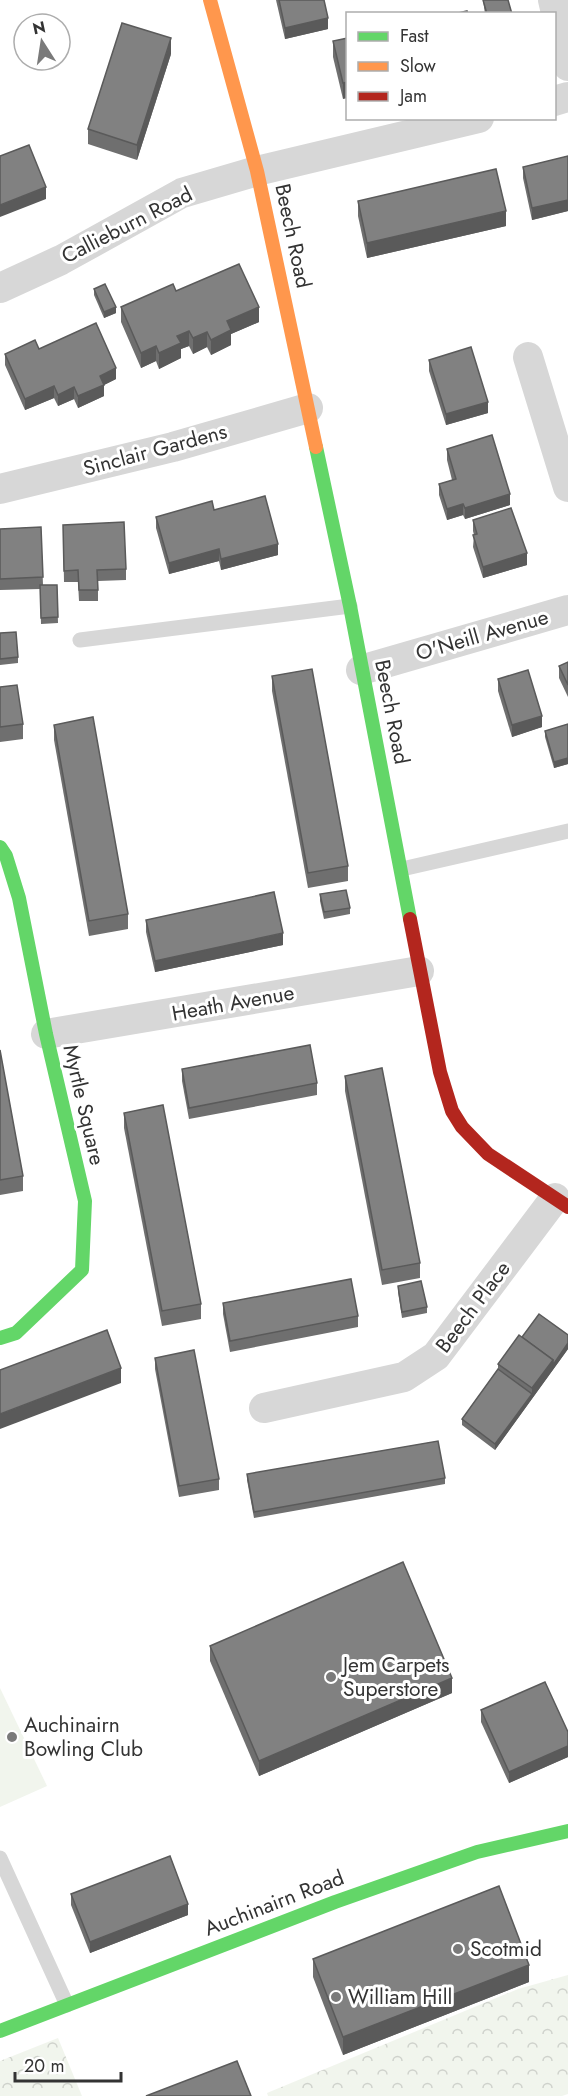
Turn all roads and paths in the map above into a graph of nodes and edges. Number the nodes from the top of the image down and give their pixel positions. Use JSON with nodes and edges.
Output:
{"nodes":[{"id":1,"x":210,"y":0,"type":"edge"},
{"id":2,"x":556,"y":13,"type":"edge"},
{"id":3,"x":568,"y":66,"type":"edge"},
{"id":4,"x":471,"y":120,"type":"edge"},
{"id":5,"x":258,"y":171,"type":"junction"},
{"id":6,"x":0,"y":288,"type":"edge"},
{"id":7,"x":528,"y":357,"type":"dead end"},
{"id":8,"x":308,"y":408,"type":"junction"},
{"id":9,"x":568,"y":487,"type":"edge"},
{"id":10,"x":0,"y":489,"type":"edge"},
{"id":11,"x":350,"y":606,"type":"junction"},
{"id":12,"x":568,"y":610,"type":"edge"},
{"id":13,"x":80,"y":640,"type":"dead end"},
{"id":14,"x":362,"y":670,"type":"junction"},
{"id":15,"x":568,"y":831,"type":"edge"},
{"id":16,"x":0,"y":847,"type":"edge"},
{"id":17,"x":402,"y":869,"type":"junction"},
{"id":18,"x":419,"y":971,"type":"junction"},
{"id":19,"x":46,"y":1034,"type":"junction"},
{"id":20,"x":561,"y":1203,"type":"edge"},
{"id":21,"x":0,"y":1338,"type":"edge"},
{"id":22,"x":264,"y":1408,"type":"dead end"},
{"id":23,"x":568,"y":1831,"type":"edge"},
{"id":24,"x":0,"y":1858,"type":"edge"},
{"id":25,"x":67,"y":2005,"type":"junction"},
{"id":26,"x":0,"y":2031,"type":"edge"}],
"edges":[{"from":1,"to":5,"type":"street","name":"Beech Road"},
{"from":2,"to":3,"type":"street"},
{"from":4,"to":5,"type":"street","name":"Callieburn Road"},
{"from":5,"to":6,"type":"street","name":"Callieburn Road"},
{"from":5,"to":8,"type":"street","name":"Beech Road"},
{"from":7,"to":9,"type":"street"},
{"from":8,"to":10,"type":"street","name":"Sinclair Gardens"},
{"from":8,"to":11,"type":"street","name":"Beech Road"},
{"from":11,"to":13,"type":"lane"},
{"from":11,"to":14,"type":"street","name":"Beech Road"},
{"from":12,"to":14,"type":"street","name":"O'Neill Avenue"},
{"from":14,"to":17,"type":"street","name":"Beech Road"},
{"from":15,"to":17,"type":"lane"},
{"from":16,"to":19,"type":"street","name":"Myrtle Square"},
{"from":17,"to":18,"type":"street","name":"Beech Road"},
{"from":18,"to":19,"type":"street","name":"Heath Avenue"},
{"from":18,"to":20,"type":"street","name":"Beech Road"},
{"from":19,"to":21,"type":"street","name":"Myrtle Square"},
{"from":20,"to":22,"type":"street","name":"Beech Place"},
{"from":23,"to":25,"type":"street","name":"Auchinairn Road"},
{"from":24,"to":25,"type":"lane"},
{"from":25,"to":26,"type":"street","name":"Auchinairn Road"}]}
